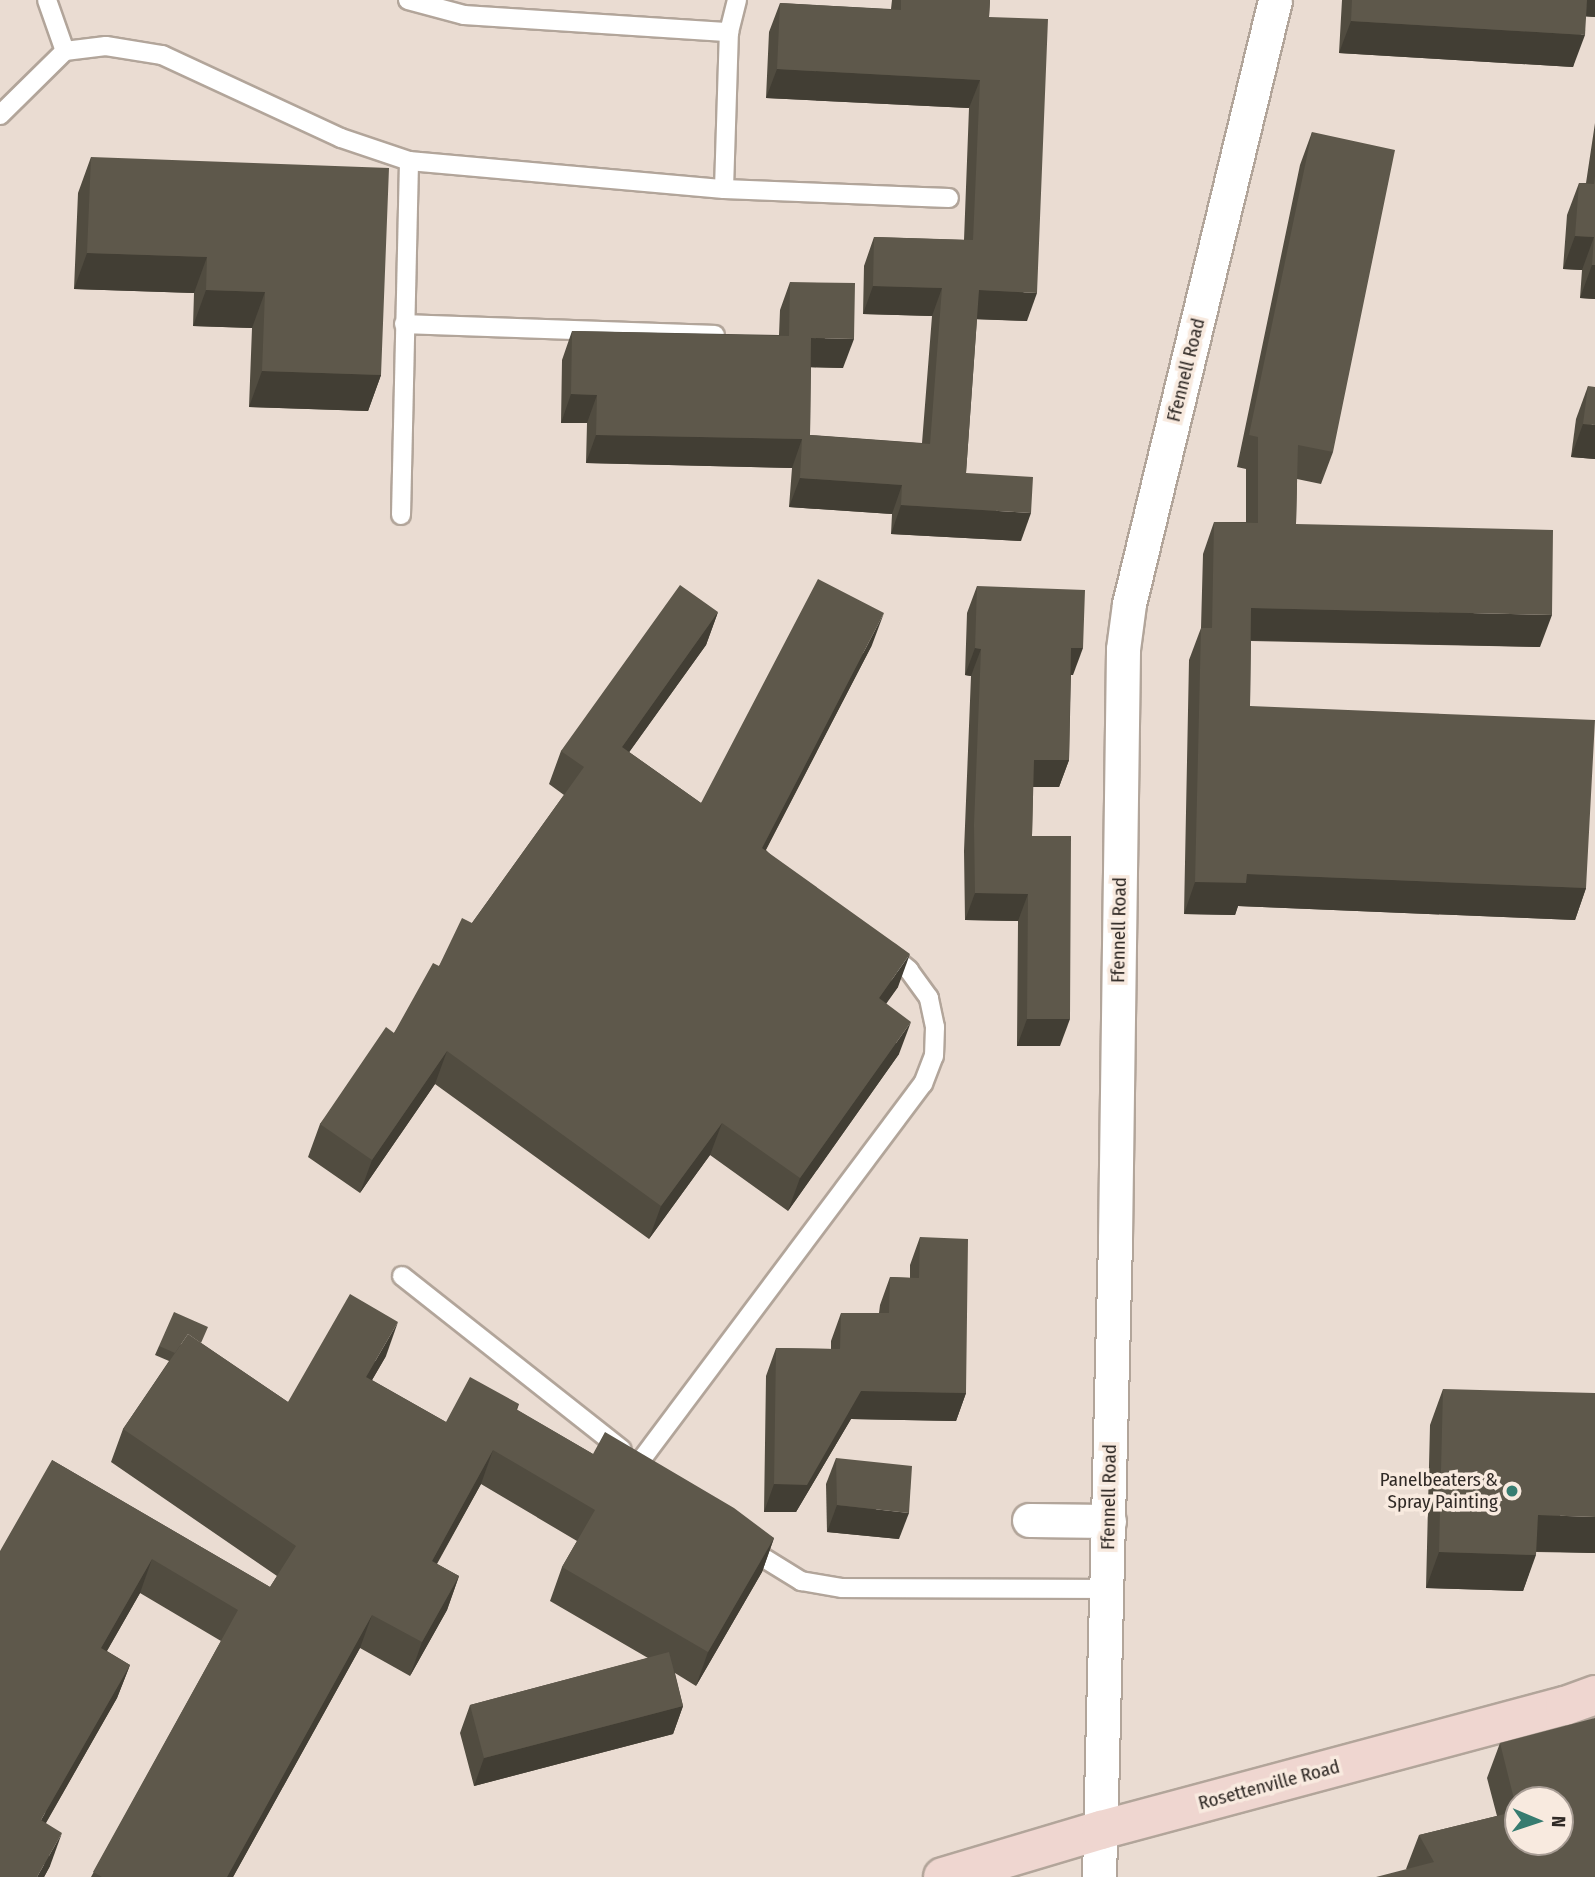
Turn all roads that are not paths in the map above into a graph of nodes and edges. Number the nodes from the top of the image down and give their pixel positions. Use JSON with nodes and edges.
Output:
{"nodes":[{"id":1,"x":47,"y":0,"type":"edge"},
{"id":2,"x":408,"y":0,"type":"edge"},
{"id":3,"x":737,"y":0,"type":"edge"},
{"id":4,"x":1275,"y":0,"type":"edge"},
{"id":5,"x":729,"y":32,"type":"junction"},
{"id":6,"x":65,"y":51,"type":"junction"},
{"id":7,"x":0,"y":115,"type":"edge"},
{"id":8,"x":409,"y":161,"type":"junction"},
{"id":9,"x":724,"y":189,"type":"junction"},
{"id":10,"x":948,"y":198,"type":"dead end"},
{"id":11,"x":404,"y":324,"type":"junction"},
{"id":12,"x":730,"y":335,"type":"edge"},
{"id":13,"x":401,"y":515,"type":"dead end"},
{"id":14,"x":878,"y":944,"type":"edge"},
{"id":15,"x":402,"y":1276,"type":"dead end"},
{"id":16,"x":1029,"y":1520,"type":"dead end"},
{"id":17,"x":1109,"y":1521,"type":"junction"},
{"id":18,"x":731,"y":1535,"type":"edge"},
{"id":19,"x":1107,"y":1589,"type":"junction"},
{"id":20,"x":1595,"y":1695,"type":"edge"},
{"id":21,"x":1101,"y":1830,"type":"junction"},
{"id":22,"x":943,"y":1877,"type":"edge"},
{"id":23,"x":1099,"y":1877,"type":"edge"}],
"edges":[{"from":1,"to":6,"type":"lane"},
{"from":2,"to":5,"type":"lane"},
{"from":3,"to":5,"type":"lane"},
{"from":4,"to":17,"type":"street","name":"Ffennell Road"},
{"from":5,"to":9,"type":"lane"},
{"from":6,"to":7,"type":"lane"},
{"from":6,"to":8,"type":"lane"},
{"from":8,"to":9,"type":"lane"},
{"from":8,"to":11,"type":"lane"},
{"from":9,"to":10,"type":"lane"},
{"from":11,"to":12,"type":"lane"},
{"from":11,"to":13,"type":"lane"},
{"from":14,"to":15,"type":"lane"},
{"from":16,"to":17,"type":"street"},
{"from":17,"to":19,"type":"street","name":"Ffennell Road"},
{"from":18,"to":19,"type":"lane"},
{"from":19,"to":21,"type":"street","name":"Ffennell Road"},
{"from":20,"to":21,"type":"main road","name":"Rosettenville Road"},
{"from":21,"to":22,"type":"main road","name":"Rosettenville Road"},
{"from":21,"to":23,"type":"street","name":"Ffennell Road"}]}
